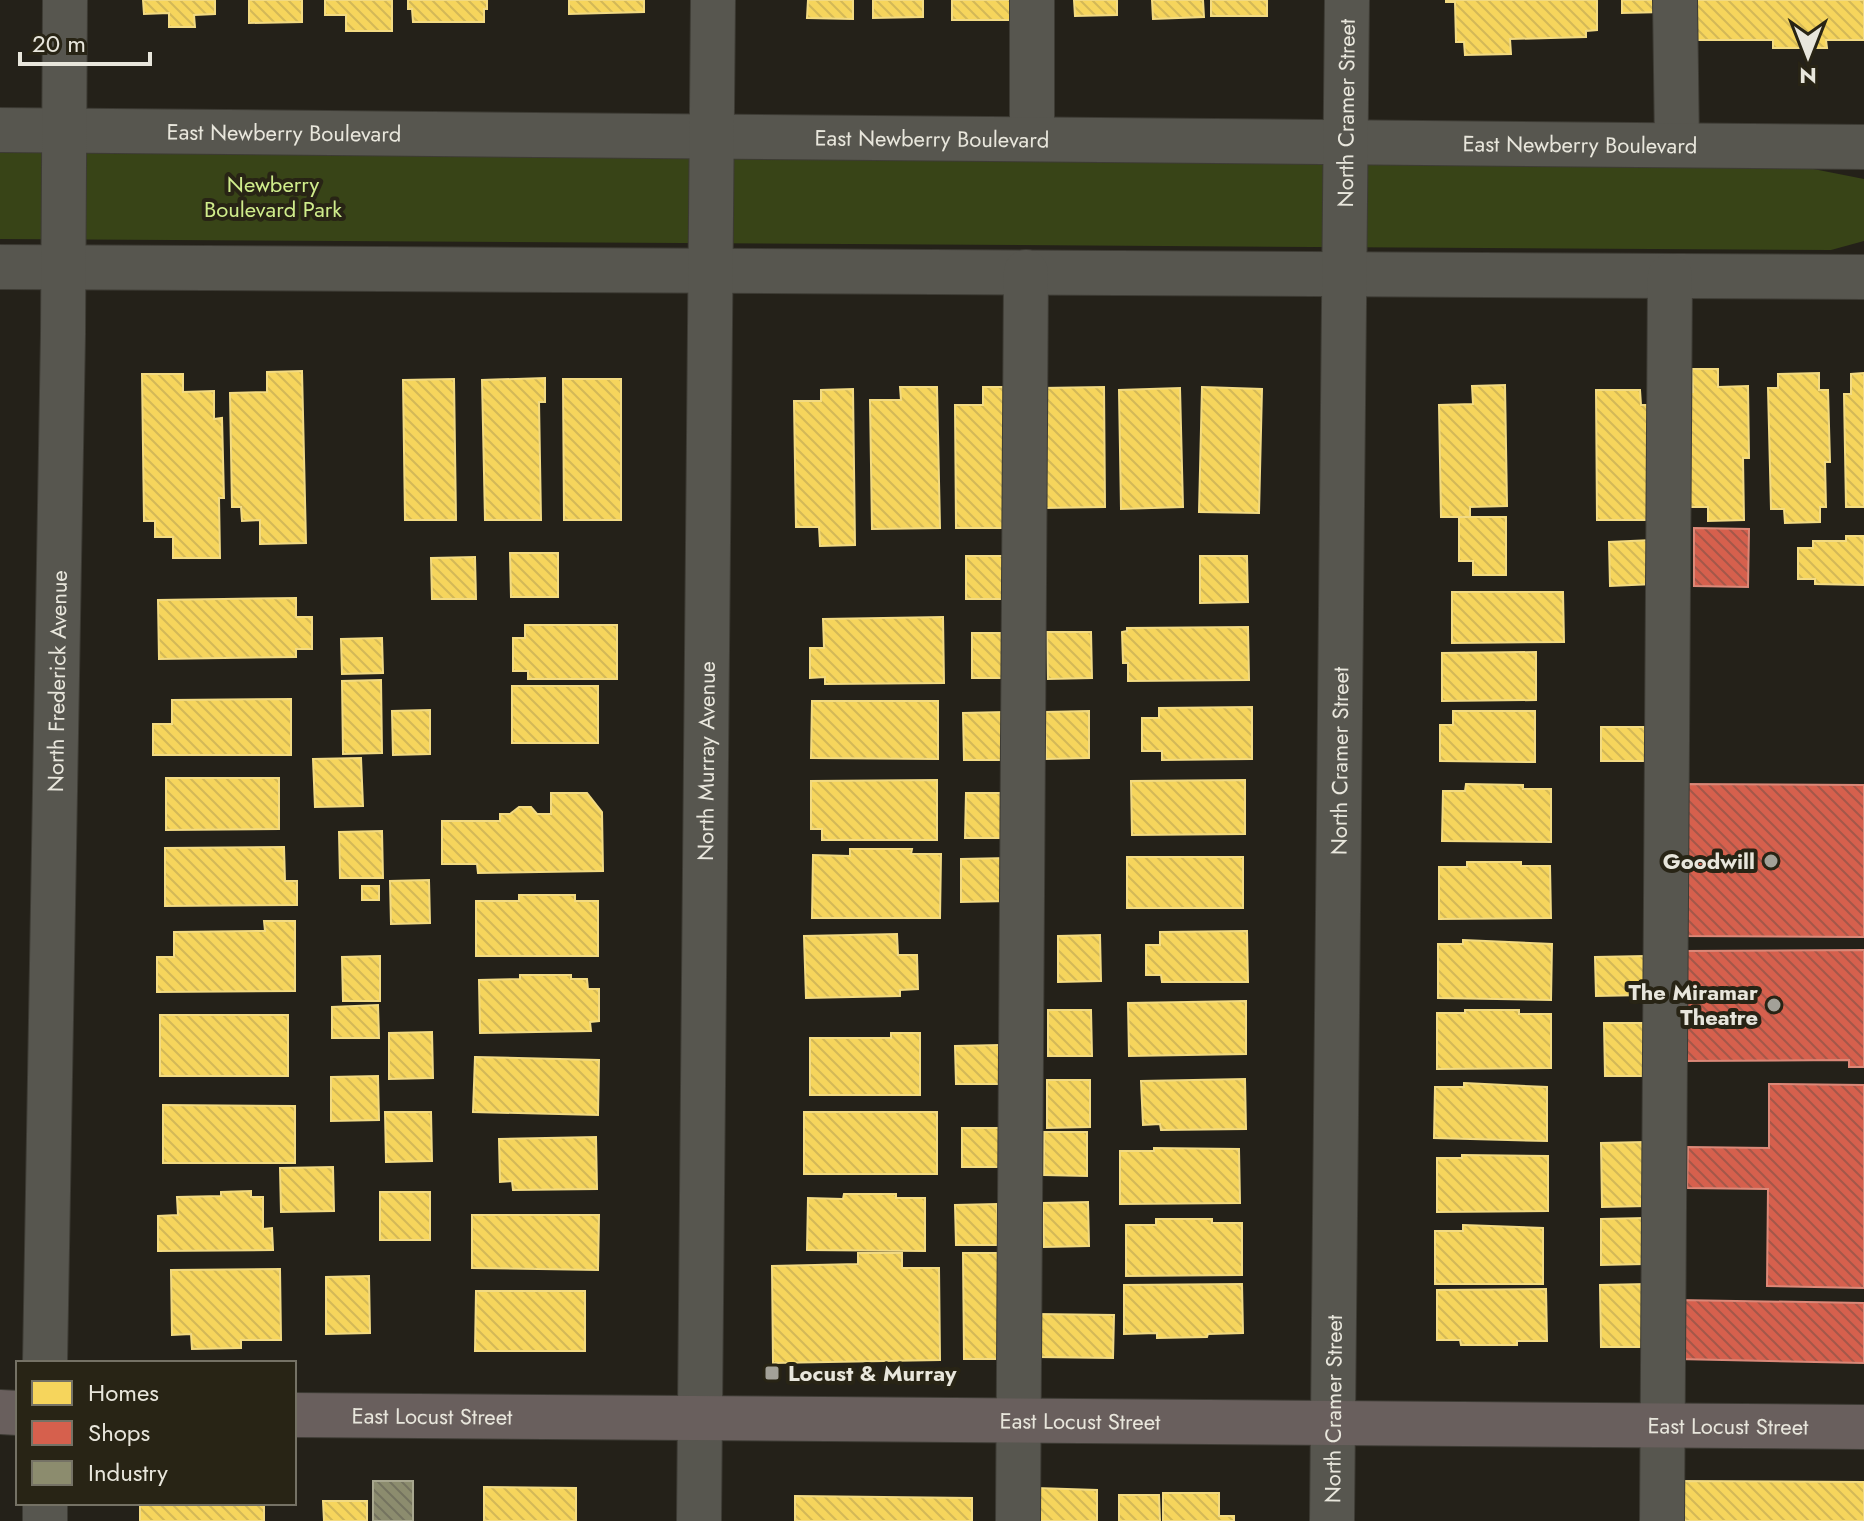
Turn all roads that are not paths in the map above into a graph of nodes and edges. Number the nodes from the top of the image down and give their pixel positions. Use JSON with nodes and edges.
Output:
{"nodes":[{"id":1,"x":65,"y":0,"type":"edge"},
{"id":2,"x":713,"y":0,"type":"edge"},
{"id":3,"x":1032,"y":0,"type":"edge"},
{"id":4,"x":1347,"y":0,"type":"edge"},
{"id":5,"x":1675,"y":0,"type":"edge"},
{"id":6,"x":0,"y":130,"type":"edge"},
{"id":7,"x":65,"y":130,"type":"junction"},
{"id":8,"x":713,"y":136,"type":"junction"},
{"id":9,"x":1032,"y":139,"type":"junction"},
{"id":10,"x":1345,"y":142,"type":"junction"},
{"id":11,"x":1677,"y":145,"type":"junction"},
{"id":12,"x":1864,"y":147,"type":"edge"},
{"id":13,"x":0,"y":267,"type":"edge"},
{"id":14,"x":63,"y":267,"type":"junction"},
{"id":15,"x":712,"y":271,"type":"junction"},
{"id":16,"x":1026,"y":272,"type":"junction"},
{"id":17,"x":1344,"y":275,"type":"junction"},
{"id":18,"x":1670,"y":276,"type":"junction"},
{"id":19,"x":1864,"y":277,"type":"edge"},
{"id":20,"x":45,"y":1361,"type":"edge"},
{"id":21,"x":296,"y":1415,"type":"edge"},
{"id":22,"x":701,"y":1418,"type":"junction"},
{"id":23,"x":1019,"y":1421,"type":"junction"},
{"id":24,"x":1332,"y":1423,"type":"junction"},
{"id":25,"x":1664,"y":1425,"type":"junction"},
{"id":26,"x":1864,"y":1427,"type":"edge"},
{"id":27,"x":699,"y":1521,"type":"edge"},
{"id":28,"x":1018,"y":1521,"type":"edge"},
{"id":29,"x":1332,"y":1521,"type":"edge"},
{"id":30,"x":1662,"y":1521,"type":"edge"}],
"edges":[{"from":1,"to":7,"type":"street","name":"North Frederick Avenue"},
{"from":2,"to":8,"type":"street","name":"North Murray Avenue"},
{"from":3,"to":9,"type":"street"},
{"from":4,"to":10,"type":"street","name":"North Cramer Street"},
{"from":5,"to":11,"type":"street"},
{"from":6,"to":7,"type":"street","name":"East Newberry Boulevard"},
{"from":7,"to":8,"type":"street","name":"East Newberry Boulevard"},
{"from":7,"to":14,"type":"street","name":"North Frederick Avenue"},
{"from":8,"to":9,"type":"street","name":"East Newberry Boulevard"},
{"from":8,"to":15,"type":"street","name":"North Murray Avenue"},
{"from":9,"to":10,"type":"street","name":"East Newberry Boulevard"},
{"from":10,"to":11,"type":"street","name":"East Newberry Boulevard"},
{"from":10,"to":17,"type":"street","name":"North Cramer Street"},
{"from":11,"to":12,"type":"street","name":"East Newberry Boulevard"},
{"from":13,"to":14,"type":"street"},
{"from":14,"to":15,"type":"street"},
{"from":14,"to":20,"type":"street","name":"North Frederick Avenue"},
{"from":15,"to":16,"type":"street"},
{"from":15,"to":22,"type":"street","name":"North Murray Avenue"},
{"from":16,"to":17,"type":"street"},
{"from":16,"to":23,"type":"street"},
{"from":17,"to":18,"type":"street"},
{"from":17,"to":24,"type":"street","name":"North Cramer Street"},
{"from":18,"to":19,"type":"street"},
{"from":18,"to":25,"type":"street"},
{"from":21,"to":22,"type":"main road","name":"East Locust Street"},
{"from":22,"to":23,"type":"main road","name":"East Locust Street"},
{"from":22,"to":27,"type":"street","name":"North Murray Avenue"},
{"from":23,"to":24,"type":"main road","name":"East Locust Street"},
{"from":23,"to":28,"type":"street"},
{"from":24,"to":25,"type":"main road","name":"East Locust Street"},
{"from":24,"to":29,"type":"street","name":"North Cramer Street"},
{"from":25,"to":26,"type":"main road","name":"East Locust Street"},
{"from":25,"to":30,"type":"street"}]}
